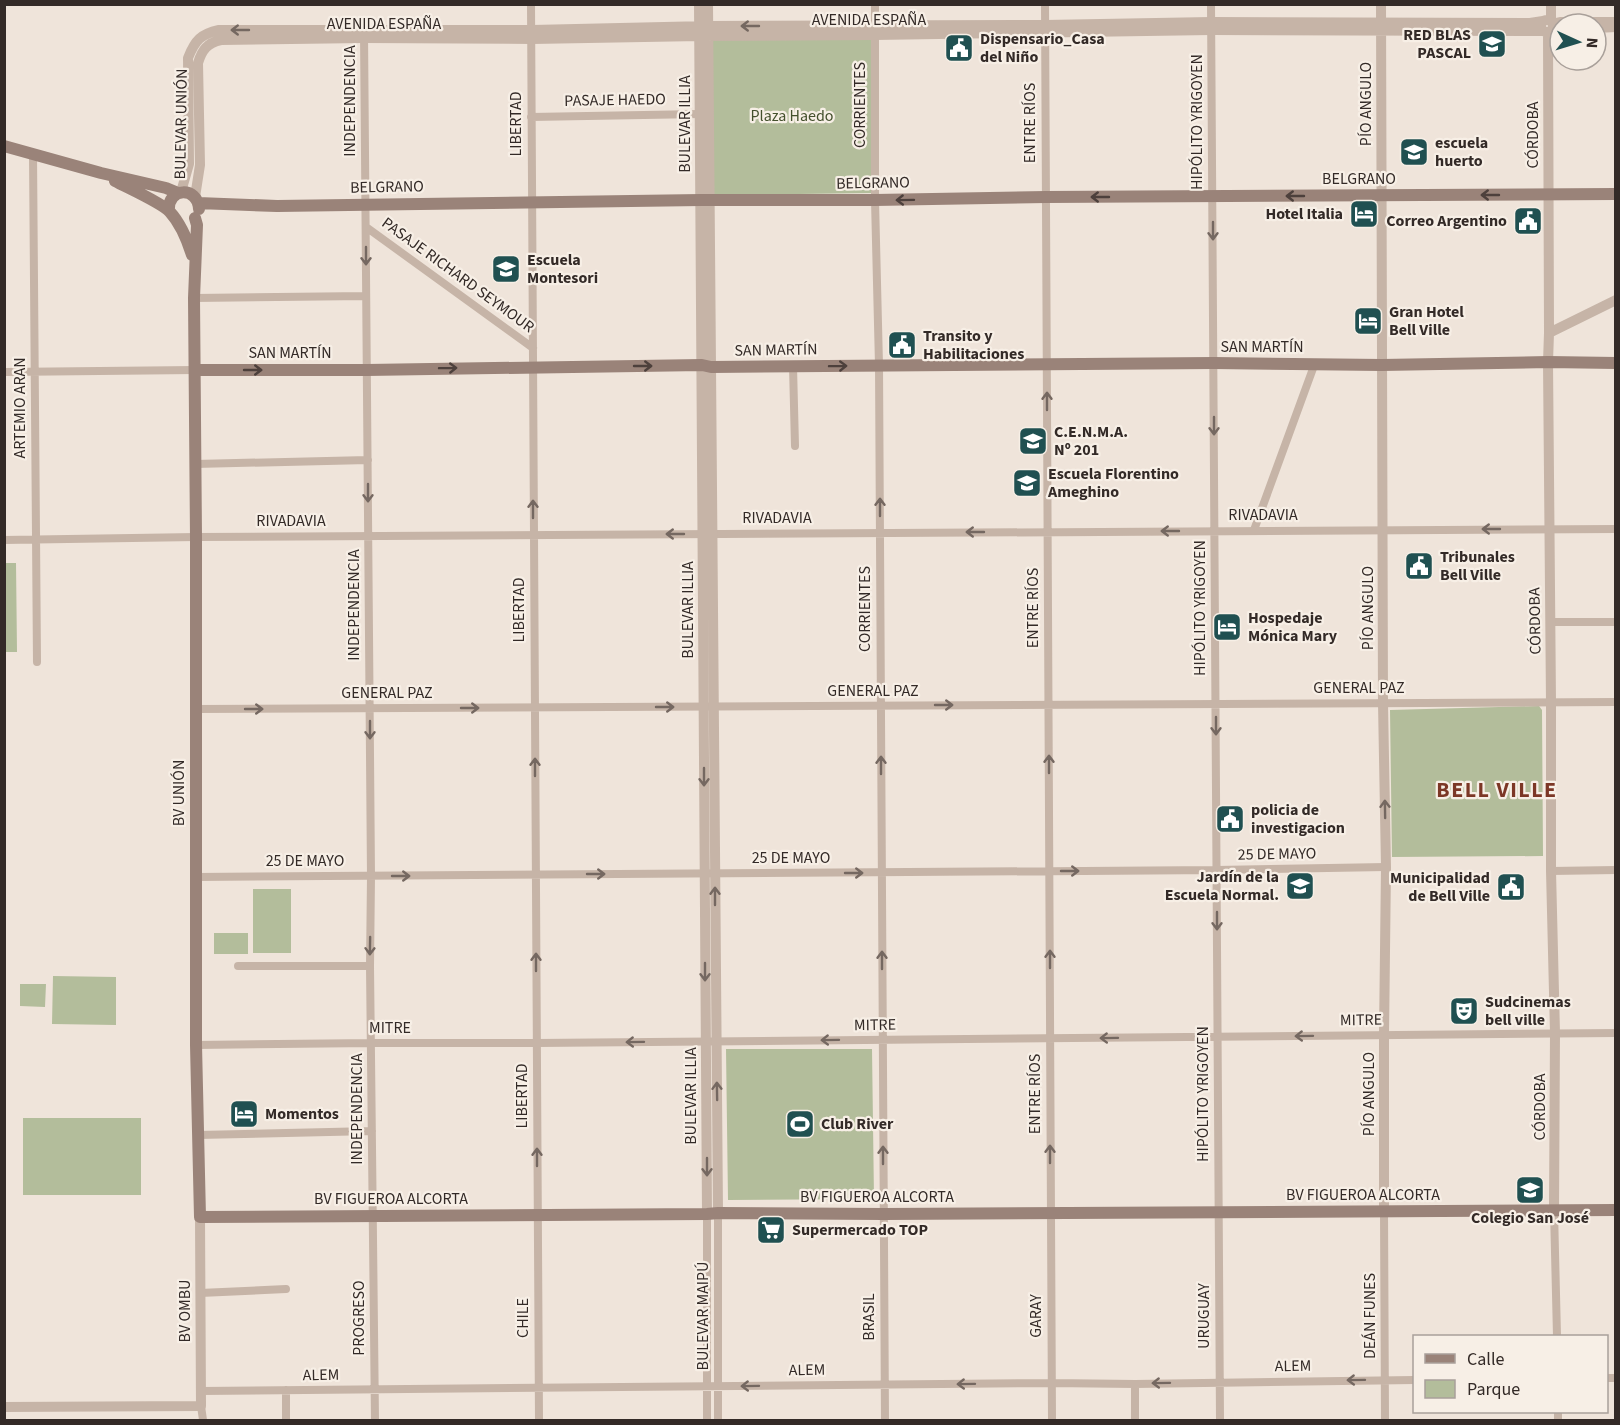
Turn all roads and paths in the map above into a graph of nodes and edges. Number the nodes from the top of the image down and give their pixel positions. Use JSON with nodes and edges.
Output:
{"nodes":[{"id":1,"x":531,"y":4,"type":"edge"},
{"id":2,"x":699,"y":4,"type":"edge"},
{"id":3,"x":708,"y":4,"type":"edge"},
{"id":4,"x":875,"y":4,"type":"edge"},
{"id":5,"x":1045,"y":4,"type":"edge"},
{"id":6,"x":1211,"y":4,"type":"edge"},
{"id":7,"x":1381,"y":4,"type":"edge"},
{"id":8,"x":1211,"y":26,"type":"junction"},
{"id":9,"x":1381,"y":26,"type":"junction"},
{"id":10,"x":1548,"y":26,"type":"edge"},
{"id":11,"x":1045,"y":29,"type":"junction"},
{"id":12,"x":704,"y":31,"type":"junction"},
{"id":13,"x":875,"y":31,"type":"junction"},
{"id":14,"x":364,"y":34,"type":"junction"},
{"id":15,"x":532,"y":35,"type":"junction"},
{"id":16,"x":197,"y":49,"type":"junction"},
{"id":17,"x":1549,"y":72,"type":"edge"},
{"id":18,"x":700,"y":114,"type":"junction"},
{"id":19,"x":531,"y":117,"type":"junction"},
{"id":20,"x":4,"y":146,"type":"edge"},
{"id":21,"x":33,"y":154,"type":"junction"},
{"id":22,"x":101,"y":173,"type":"junction"},
{"id":23,"x":180,"y":193,"type":"junction"},
{"id":24,"x":1616,"y":194,"type":"edge"},
{"id":25,"x":1381,"y":195,"type":"junction"},
{"id":26,"x":1548,"y":195,"type":"junction"},
{"id":27,"x":1212,"y":196,"type":"junction"},
{"id":28,"x":1046,"y":197,"type":"junction"},
{"id":29,"x":197,"y":200,"type":"junction"},
{"id":30,"x":705,"y":200,"type":"junction"},
{"id":31,"x":875,"y":200,"type":"junction"},
{"id":32,"x":532,"y":202,"type":"junction"},
{"id":33,"x":366,"y":204,"type":"junction"},
{"id":34,"x":173,"y":216,"type":"junction"},
{"id":35,"x":195,"y":218,"type":"junction"},
{"id":36,"x":366,"y":227,"type":"junction"},
{"id":37,"x":194,"y":265,"type":"junction"},
{"id":38,"x":366,"y":296,"type":"junction"},
{"id":39,"x":194,"y":298,"type":"junction"},
{"id":40,"x":1616,"y":300,"type":"edge"},
{"id":41,"x":1549,"y":333,"type":"junction"},
{"id":42,"x":533,"y":348,"type":"junction"},
{"id":43,"x":1548,"y":362,"type":"junction"},
{"id":44,"x":1214,"y":363,"type":"junction"},
{"id":45,"x":1314,"y":363,"type":"junction"},
{"id":46,"x":1616,"y":363,"type":"edge"},
{"id":47,"x":879,"y":365,"type":"junction"},
{"id":48,"x":1382,"y":365,"type":"junction"},
{"id":49,"x":706,"y":366,"type":"junction"},
{"id":50,"x":793,"y":366,"type":"junction"},
{"id":51,"x":1047,"y":366,"type":"junction"},
{"id":52,"x":533,"y":367,"type":"junction"},
{"id":53,"x":195,"y":370,"type":"junction"},
{"id":54,"x":367,"y":370,"type":"junction"},
{"id":55,"x":4,"y":372,"type":"edge"},
{"id":56,"x":34,"y":372,"type":"junction"},
{"id":57,"x":795,"y":446,"type":"dead end"},
{"id":58,"x":368,"y":460,"type":"junction"},
{"id":59,"x":195,"y":464,"type":"junction"},
{"id":60,"x":1550,"y":529,"type":"junction"},
{"id":61,"x":1616,"y":529,"type":"edge"},
{"id":62,"x":1254,"y":530,"type":"junction"},
{"id":63,"x":1382,"y":530,"type":"junction"},
{"id":64,"x":1215,"y":531,"type":"junction"},
{"id":65,"x":1048,"y":532,"type":"junction"},
{"id":66,"x":880,"y":533,"type":"junction"},
{"id":67,"x":707,"y":534,"type":"junction"},
{"id":68,"x":534,"y":535,"type":"junction"},
{"id":69,"x":368,"y":536,"type":"junction"},
{"id":70,"x":196,"y":537,"type":"junction"},
{"id":71,"x":4,"y":540,"type":"edge"},
{"id":72,"x":36,"y":540,"type":"junction"},
{"id":73,"x":1550,"y":622,"type":"junction"},
{"id":74,"x":1616,"y":622,"type":"edge"},
{"id":75,"x":37,"y":662,"type":"dead end"},
{"id":76,"x":1551,"y":702,"type":"junction"},
{"id":77,"x":1616,"y":702,"type":"edge"},
{"id":78,"x":1383,"y":703,"type":"junction"},
{"id":79,"x":1216,"y":704,"type":"junction"},
{"id":80,"x":1048,"y":705,"type":"junction"},
{"id":81,"x":881,"y":706,"type":"junction"},
{"id":82,"x":709,"y":707,"type":"junction"},
{"id":83,"x":369,"y":708,"type":"junction"},
{"id":84,"x":535,"y":708,"type":"junction"},
{"id":85,"x":196,"y":709,"type":"junction"},
{"id":86,"x":1386,"y":867,"type":"junction"},
{"id":87,"x":1217,"y":870,"type":"junction"},
{"id":88,"x":1616,"y":870,"type":"edge"},
{"id":89,"x":1049,"y":871,"type":"junction"},
{"id":90,"x":1551,"y":871,"type":"junction"},
{"id":91,"x":882,"y":873,"type":"junction"},
{"id":92,"x":710,"y":874,"type":"junction"},
{"id":93,"x":536,"y":875,"type":"junction"},
{"id":94,"x":371,"y":876,"type":"junction"},
{"id":95,"x":196,"y":877,"type":"junction"},
{"id":96,"x":237,"y":966,"type":"dead end"},
{"id":97,"x":370,"y":966,"type":"junction"},
{"id":98,"x":1555,"y":1033,"type":"junction"},
{"id":99,"x":1616,"y":1033,"type":"edge"},
{"id":100,"x":1384,"y":1035,"type":"junction"},
{"id":101,"x":1218,"y":1036,"type":"junction"},
{"id":102,"x":1050,"y":1038,"type":"junction"},
{"id":103,"x":883,"y":1040,"type":"junction"},
{"id":104,"x":711,"y":1042,"type":"junction"},
{"id":105,"x":372,"y":1043,"type":"junction"},
{"id":106,"x":537,"y":1043,"type":"junction"},
{"id":107,"x":196,"y":1045,"type":"junction"},
{"id":108,"x":372,"y":1131,"type":"junction"},
{"id":109,"x":198,"y":1135,"type":"junction"},
{"id":110,"x":1554,"y":1210,"type":"junction"},
{"id":111,"x":1616,"y":1210,"type":"edge"},
{"id":112,"x":1384,"y":1211,"type":"junction"},
{"id":113,"x":1051,"y":1212,"type":"junction"},
{"id":114,"x":1219,"y":1212,"type":"junction"},
{"id":115,"x":712,"y":1213,"type":"junction"},
{"id":116,"x":884,"y":1214,"type":"junction"},
{"id":117,"x":537,"y":1215,"type":"junction"},
{"id":118,"x":373,"y":1216,"type":"junction"},
{"id":119,"x":200,"y":1217,"type":"junction"},
{"id":120,"x":286,"y":1289,"type":"dead end"},
{"id":121,"x":200,"y":1293,"type":"junction"},
{"id":122,"x":1557,"y":1335,"type":"edge"},
{"id":123,"x":1385,"y":1380,"type":"junction"},
{"id":124,"x":1413,"y":1380,"type":"edge"},
{"id":125,"x":1220,"y":1382,"type":"junction"},
{"id":126,"x":1051,"y":1383,"type":"junction"},
{"id":127,"x":1136,"y":1384,"type":"junction"},
{"id":128,"x":885,"y":1385,"type":"junction"},
{"id":129,"x":707,"y":1386,"type":"junction"},
{"id":130,"x":717,"y":1386,"type":"junction"},
{"id":131,"x":538,"y":1388,"type":"junction"},
{"id":132,"x":374,"y":1389,"type":"junction"},
{"id":133,"x":286,"y":1390,"type":"junction"},
{"id":134,"x":201,"y":1391,"type":"junction"},
{"id":135,"x":201,"y":1406,"type":"junction"},
{"id":136,"x":4,"y":1407,"type":"edge"},
{"id":137,"x":203,"y":1420,"type":"edge"},
{"id":138,"x":286,"y":1420,"type":"edge"},
{"id":139,"x":375,"y":1420,"type":"edge"},
{"id":140,"x":539,"y":1420,"type":"edge"},
{"id":141,"x":707,"y":1420,"type":"edge"},
{"id":142,"x":717,"y":1420,"type":"edge"},
{"id":143,"x":885,"y":1420,"type":"edge"},
{"id":144,"x":1052,"y":1420,"type":"edge"},
{"id":145,"x":1135,"y":1420,"type":"edge"},
{"id":146,"x":1220,"y":1420,"type":"edge"},
{"id":147,"x":1385,"y":1420,"type":"edge"}],
"edges":[{"from":1,"to":15,"type":"street","name":"LIBERTAD"},
{"from":2,"to":12,"type":"street","name":"BULEVAR ILLIA"},
{"from":3,"to":12,"type":"street","name":"BULEVAR ILLIA"},
{"from":4,"to":13,"type":"street","name":"CORRIENTES"},
{"from":5,"to":11,"type":"street","name":"ENTRE RÍOS"},
{"from":6,"to":8,"type":"street","name":"HIPÓLITO YRIGOYEN"},
{"from":7,"to":9,"type":"street","name":"PÍO ANGULO"},
{"from":8,"to":9,"type":"street","name":"AVENIDA ESPAÑA"},
{"from":8,"to":11,"type":"street","name":"AVENIDA ESPAÑA"},
{"from":8,"to":27,"type":"street","name":"HIPÓLITO YRIGOYEN"},
{"from":9,"to":10,"type":"street","name":"AVENIDA ESPAÑA"},
{"from":9,"to":25,"type":"street","name":"PÍO ANGULO"},
{"from":11,"to":13,"type":"street","name":"AVENIDA ESPAÑA"},
{"from":11,"to":28,"type":"street","name":"ENTRE RÍOS"},
{"from":12,"to":13,"type":"street","name":"AVENIDA ESPAÑA"},
{"from":12,"to":15,"type":"street","name":"AVENIDA ESPAÑA"},
{"from":12,"to":18,"type":"street","name":"BULEVAR ILLIA"},
{"from":12,"to":30,"type":"street","name":"BULEVAR ILLIA"},
{"from":13,"to":31,"type":"street","name":"CORRIENTES"},
{"from":14,"to":15,"type":"street","name":"AVENIDA ESPAÑA"},
{"from":14,"to":16,"type":"street","name":"AVENIDA ESPAÑA"},
{"from":14,"to":33,"type":"street","name":"INDEPENDENCIA"},
{"from":15,"to":19,"type":"street","name":"LIBERTAD"},
{"from":16,"to":23,"type":"street","name":"BULEVAR UNIÓN"},
{"from":16,"to":29,"type":"street","name":"BULEVAR UNIÓN"},
{"from":17,"to":26,"type":"street","name":"CÓRDOBA"},
{"from":18,"to":19,"type":"street","name":"PASAJE HAEDO"},
{"from":18,"to":30,"type":"street","name":"BULEVAR ILLIA"},
{"from":19,"to":32,"type":"street","name":"LIBERTAD"},
{"from":20,"to":21,"type":"main road"},
{"from":21,"to":22,"type":"main road"},
{"from":21,"to":56,"type":"street","name":"ARTEMIO ARAN"},
{"from":22,"to":23,"type":"main road"},
{"from":22,"to":34,"type":"main road"},
{"from":23,"to":29,"type":"main road"},
{"from":23,"to":34,"type":"main road"},
{"from":24,"to":26,"type":"main road","name":"BELGRANO"},
{"from":26,"to":25,"type":"main road","name":"BELGRANO","one_way":true},
{"from":25,"to":27,"type":"main road","name":"BELGRANO","one_way":true},
{"from":25,"to":48,"type":"street","name":"PÍO ANGULO"},
{"from":26,"to":41,"type":"street","name":"CÓRDOBA"},
{"from":27,"to":28,"type":"main road","name":"BELGRANO","one_way":true},
{"from":27,"to":44,"type":"street","name":"HIPÓLITO YRIGOYEN","one_way":true},
{"from":28,"to":31,"type":"main road","name":"BELGRANO","one_way":true},
{"from":28,"to":51,"type":"street","name":"ENTRE RÍOS"},
{"from":29,"to":33,"type":"main road","name":"BELGRANO"},
{"from":29,"to":35,"type":"main road"},
{"from":30,"to":31,"type":"main road","name":"BELGRANO"},
{"from":30,"to":32,"type":"main road","name":"BELGRANO"},
{"from":30,"to":49,"type":"street","name":"BULEVAR ILLIA"},
{"from":31,"to":47,"type":"street","name":"CORRIENTES"},
{"from":32,"to":33,"type":"main road","name":"BELGRANO"},
{"from":32,"to":42,"type":"street","name":"LIBERTAD"},
{"from":33,"to":36,"type":"street","name":"INDEPENDENCIA"},
{"from":34,"to":35,"type":"main road"},
{"from":34,"to":37,"type":"main road"},
{"from":35,"to":37,"type":"main road"},
{"from":36,"to":38,"type":"street","name":"INDEPENDENCIA","one_way":true},
{"from":36,"to":42,"type":"street","name":"PASAJE RICHARD SEYMOUR"},
{"from":37,"to":39,"type":"main road"},
{"from":38,"to":39,"type":"street"},
{"from":38,"to":54,"type":"street","name":"INDEPENDENCIA"},
{"from":39,"to":53,"type":"main road"},
{"from":40,"to":41,"type":"street"},
{"from":41,"to":43,"type":"street","name":"CÓRDOBA"},
{"from":42,"to":52,"type":"street","name":"LIBERTAD"},
{"from":43,"to":46,"type":"main road","name":"SAN MARTÍN"},
{"from":43,"to":48,"type":"main road","name":"SAN MARTÍN"},
{"from":43,"to":60,"type":"street","name":"CÓRDOBA"},
{"from":44,"to":45,"type":"main road","name":"SAN MARTÍN"},
{"from":44,"to":51,"type":"main road","name":"SAN MARTÍN"},
{"from":44,"to":64,"type":"street","name":"HIPÓLITO YRIGOYEN","one_way":true},
{"from":45,"to":48,"type":"main road","name":"SAN MARTÍN"},
{"from":45,"to":62,"type":"street"},
{"from":50,"to":47,"type":"main road","name":"SAN MARTÍN","one_way":true},
{"from":47,"to":51,"type":"main road","name":"SAN MARTÍN"},
{"from":66,"to":47,"type":"street","name":"CORRIENTES","one_way":true},
{"from":48,"to":63,"type":"street","name":"PÍO ANGULO"},
{"from":49,"to":50,"type":"main road","name":"SAN MARTÍN"},
{"from":52,"to":49,"type":"main road","name":"SAN MARTÍN","one_way":true},
{"from":49,"to":67,"type":"street","name":"BULEVAR ILLIA"},
{"from":50,"to":57,"type":"street"},
{"from":65,"to":51,"type":"street","name":"ENTRE RÍOS","one_way":true},
{"from":54,"to":52,"type":"main road","name":"SAN MARTÍN","one_way":true},
{"from":68,"to":52,"type":"street","name":"LIBERTAD","one_way":true},
{"from":53,"to":54,"type":"main road","name":"SAN MARTÍN","one_way":true},
{"from":53,"to":56,"type":"street","name":"SAN MARTÍN"},
{"from":53,"to":59,"type":"main road","name":"BV UNIÓN"},
{"from":54,"to":58,"type":"street","name":"INDEPENDENCIA"},
{"from":55,"to":56,"type":"street","name":"SAN MARTÍN"},
{"from":56,"to":72,"type":"street","name":"ARTEMIO ARAN"},
{"from":58,"to":59,"type":"street"},
{"from":58,"to":69,"type":"street","name":"INDEPENDENCIA","one_way":true},
{"from":59,"to":70,"type":"main road","name":"BV UNIÓN"},
{"from":60,"to":61,"type":"street","name":"RIVADAVIA"},
{"from":60,"to":63,"type":"street","name":"RIVADAVIA","one_way":true},
{"from":60,"to":73,"type":"street","name":"CÓRDOBA"},
{"from":62,"to":63,"type":"street","name":"RIVADAVIA"},
{"from":62,"to":64,"type":"street","name":"RIVADAVIA"},
{"from":63,"to":78,"type":"street","name":"PÍO ANGULO"},
{"from":64,"to":65,"type":"street","name":"RIVADAVIA","one_way":true},
{"from":64,"to":79,"type":"street","name":"HIPÓLITO YRIGOYEN"},
{"from":65,"to":66,"type":"street","name":"RIVADAVIA","one_way":true},
{"from":65,"to":80,"type":"street","name":"ENTRE RÍOS"},
{"from":66,"to":67,"type":"street","name":"RIVADAVIA"},
{"from":66,"to":81,"type":"street","name":"CORRIENTES"},
{"from":67,"to":68,"type":"street","name":"RIVADAVIA","one_way":true},
{"from":67,"to":82,"type":"street","name":"BULEVAR ILLIA"},
{"from":68,"to":69,"type":"street","name":"RIVADAVIA"},
{"from":68,"to":84,"type":"street","name":"LIBERTAD"},
{"from":69,"to":70,"type":"street","name":"RIVADAVIA"},
{"from":69,"to":83,"type":"street","name":"INDEPENDENCIA"},
{"from":70,"to":72,"type":"street","name":"RIVADAVIA"},
{"from":70,"to":85,"type":"main road","name":"BV UNIÓN"},
{"from":71,"to":72,"type":"street","name":"RIVADAVIA"},
{"from":72,"to":75,"type":"street","name":"ARTEMIO ARAN"},
{"from":73,"to":74,"type":"street"},
{"from":73,"to":76,"type":"street","name":"CÓRDOBA"},
{"from":76,"to":77,"type":"street","name":"GENERAL PAZ"},
{"from":76,"to":78,"type":"street","name":"GENERAL PAZ"},
{"from":76,"to":90,"type":"street","name":"CÓRDOBA"},
{"from":78,"to":79,"type":"street","name":"GENERAL PAZ"},
{"from":86,"to":78,"type":"street","name":"PÍO ANGULO","one_way":true},
{"from":79,"to":80,"type":"street","name":"GENERAL PAZ"},
{"from":79,"to":87,"type":"street","name":"HIPÓLITO YRIGOYEN","one_way":true},
{"from":81,"to":80,"type":"street","name":"GENERAL PAZ","one_way":true},
{"from":89,"to":80,"type":"street","name":"ENTRE RÍOS","one_way":true},
{"from":81,"to":82,"type":"street","name":"GENERAL PAZ"},
{"from":91,"to":81,"type":"street","name":"CORRIENTES","one_way":true},
{"from":84,"to":82,"type":"street","name":"GENERAL PAZ","one_way":true},
{"from":82,"to":92,"type":"street","name":"BULEVAR ILLIA"},
{"from":83,"to":84,"type":"street","name":"GENERAL PAZ","one_way":true},
{"from":85,"to":83,"type":"street","name":"GENERAL PAZ","one_way":true},
{"from":83,"to":94,"type":"street","name":"INDEPENDENCIA","one_way":true},
{"from":93,"to":84,"type":"street","name":"LIBERTAD","one_way":true},
{"from":85,"to":95,"type":"main road","name":"BV UNIÓN"},
{"from":86,"to":87,"type":"street","name":"25 DE MAYO"},
{"from":86,"to":100,"type":"street","name":"PÍO ANGULO"},
{"from":89,"to":87,"type":"street","name":"25 DE MAYO","one_way":true},
{"from":87,"to":101,"type":"street","name":"HIPÓLITO YRIGOYEN","one_way":true},
{"from":88,"to":90,"type":"street"},
{"from":89,"to":91,"type":"street","name":"25 DE MAYO"},
{"from":102,"to":89,"type":"street","name":"ENTRE RÍOS","one_way":true},
{"from":90,"to":98,"type":"street","name":"CÓRDOBA"},
{"from":92,"to":91,"type":"street","name":"25 DE MAYO","one_way":true},
{"from":103,"to":91,"type":"street","name":"CORRIENTES","one_way":true},
{"from":93,"to":92,"type":"street","name":"25 DE MAYO","one_way":true},
{"from":92,"to":104,"type":"street","name":"BULEVAR ILLIA"},
{"from":94,"to":93,"type":"street","name":"25 DE MAYO","one_way":true},
{"from":106,"to":93,"type":"street","name":"LIBERTAD","one_way":true},
{"from":94,"to":95,"type":"street","name":"25 DE MAYO"},
{"from":94,"to":97,"type":"street","name":"INDEPENDENCIA","one_way":true},
{"from":95,"to":107,"type":"main road","name":"BV UNIÓN"},
{"from":96,"to":97,"type":"street"},
{"from":97,"to":105,"type":"street","name":"INDEPENDENCIA"},
{"from":98,"to":99,"type":"street","name":"MITRE"},
{"from":98,"to":100,"type":"street","name":"MITRE"},
{"from":98,"to":110,"type":"street","name":"CÓRDOBA"},
{"from":100,"to":101,"type":"street","name":"MITRE","one_way":true},
{"from":100,"to":112,"type":"street","name":"PÍO ANGULO"},
{"from":101,"to":102,"type":"street","name":"MITRE","one_way":true},
{"from":101,"to":114,"type":"street","name":"HIPÓLITO YRIGOYEN"},
{"from":102,"to":103,"type":"street","name":"MITRE"},
{"from":113,"to":102,"type":"street","name":"ENTRE RÍOS","one_way":true},
{"from":103,"to":104,"type":"street","name":"MITRE","one_way":true},
{"from":116,"to":103,"type":"street","name":"CORRIENTES","one_way":true},
{"from":104,"to":106,"type":"street","name":"MITRE","one_way":true},
{"from":104,"to":115,"type":"street","name":"BULEVAR ILLIA"},
{"from":105,"to":106,"type":"street","name":"MITRE"},
{"from":105,"to":107,"type":"street","name":"MITRE"},
{"from":105,"to":108,"type":"street","name":"INDEPENDENCIA"},
{"from":117,"to":106,"type":"street","name":"LIBERTAD","one_way":true},
{"from":107,"to":109,"type":"main road","name":"BV UNIÓN"},
{"from":108,"to":109,"type":"street"},
{"from":108,"to":118,"type":"street","name":"INDEPENDENCIA"},
{"from":109,"to":119,"type":"main road","name":"BV UNIÓN"},
{"from":110,"to":111,"type":"main road","name":"BV FIGUEROA ALCORTA"},
{"from":110,"to":112,"type":"main road","name":"BV FIGUEROA ALCORTA"},
{"from":110,"to":122,"type":"street"},
{"from":112,"to":114,"type":"main road","name":"BV FIGUEROA ALCORTA"},
{"from":112,"to":123,"type":"street","name":"DEÁN FUNES"},
{"from":113,"to":114,"type":"main road","name":"BV FIGUEROA ALCORTA"},
{"from":113,"to":116,"type":"main road","name":"BV FIGUEROA ALCORTA"},
{"from":113,"to":126,"type":"street","name":"GARAY"},
{"from":114,"to":125,"type":"street","name":"URUGUAY"},
{"from":115,"to":116,"type":"main road","name":"BV FIGUEROA ALCORTA"},
{"from":115,"to":117,"type":"main road","name":"BV FIGUEROA ALCORTA"},
{"from":115,"to":129,"type":"street","name":"BULEVAR MAIPÚ"},
{"from":115,"to":130,"type":"street","name":"BULEVAR MAIPÚ"},
{"from":116,"to":128,"type":"street","name":"BRASIL"},
{"from":117,"to":118,"type":"main road","name":"BV FIGUEROA ALCORTA"},
{"from":117,"to":131,"type":"street","name":"CHILE"},
{"from":118,"to":119,"type":"main road","name":"BV FIGUEROA ALCORTA"},
{"from":118,"to":132,"type":"street","name":"PROGRESO"},
{"from":119,"to":121,"type":"street","name":"BV OMBU"},
{"from":120,"to":121,"type":"street"},
{"from":121,"to":134,"type":"street","name":"BV OMBU"},
{"from":123,"to":124,"type":"street","name":"ALEM"},
{"from":123,"to":125,"type":"street","name":"ALEM","one_way":true},
{"from":123,"to":147,"type":"street","name":"DEÁN FUNES"},
{"from":125,"to":127,"type":"street","name":"ALEM","one_way":true},
{"from":125,"to":146,"type":"street","name":"URUGUAY"},
{"from":126,"to":127,"type":"street","name":"ALEM"},
{"from":126,"to":128,"type":"street","name":"ALEM","one_way":true},
{"from":126,"to":144,"type":"street","name":"GARAY"},
{"from":127,"to":145,"type":"street"},
{"from":128,"to":130,"type":"street","name":"ALEM","one_way":true},
{"from":128,"to":143,"type":"street","name":"BRASIL"},
{"from":129,"to":130,"type":"street","name":"ALEM"},
{"from":129,"to":131,"type":"street","name":"ALEM"},
{"from":129,"to":141,"type":"street","name":"BULEVAR MAIPÚ"},
{"from":130,"to":142,"type":"street","name":"BULEVAR MAIPÚ"},
{"from":131,"to":132,"type":"street","name":"ALEM"},
{"from":131,"to":140,"type":"street","name":"CHILE"},
{"from":132,"to":133,"type":"street","name":"ALEM"},
{"from":132,"to":139,"type":"street","name":"PROGRESO"},
{"from":133,"to":134,"type":"street","name":"ALEM"},
{"from":133,"to":138,"type":"street"},
{"from":134,"to":135,"type":"street","name":"BV OMBU"},
{"from":135,"to":136,"type":"street"},
{"from":135,"to":137,"type":"street"}]}
